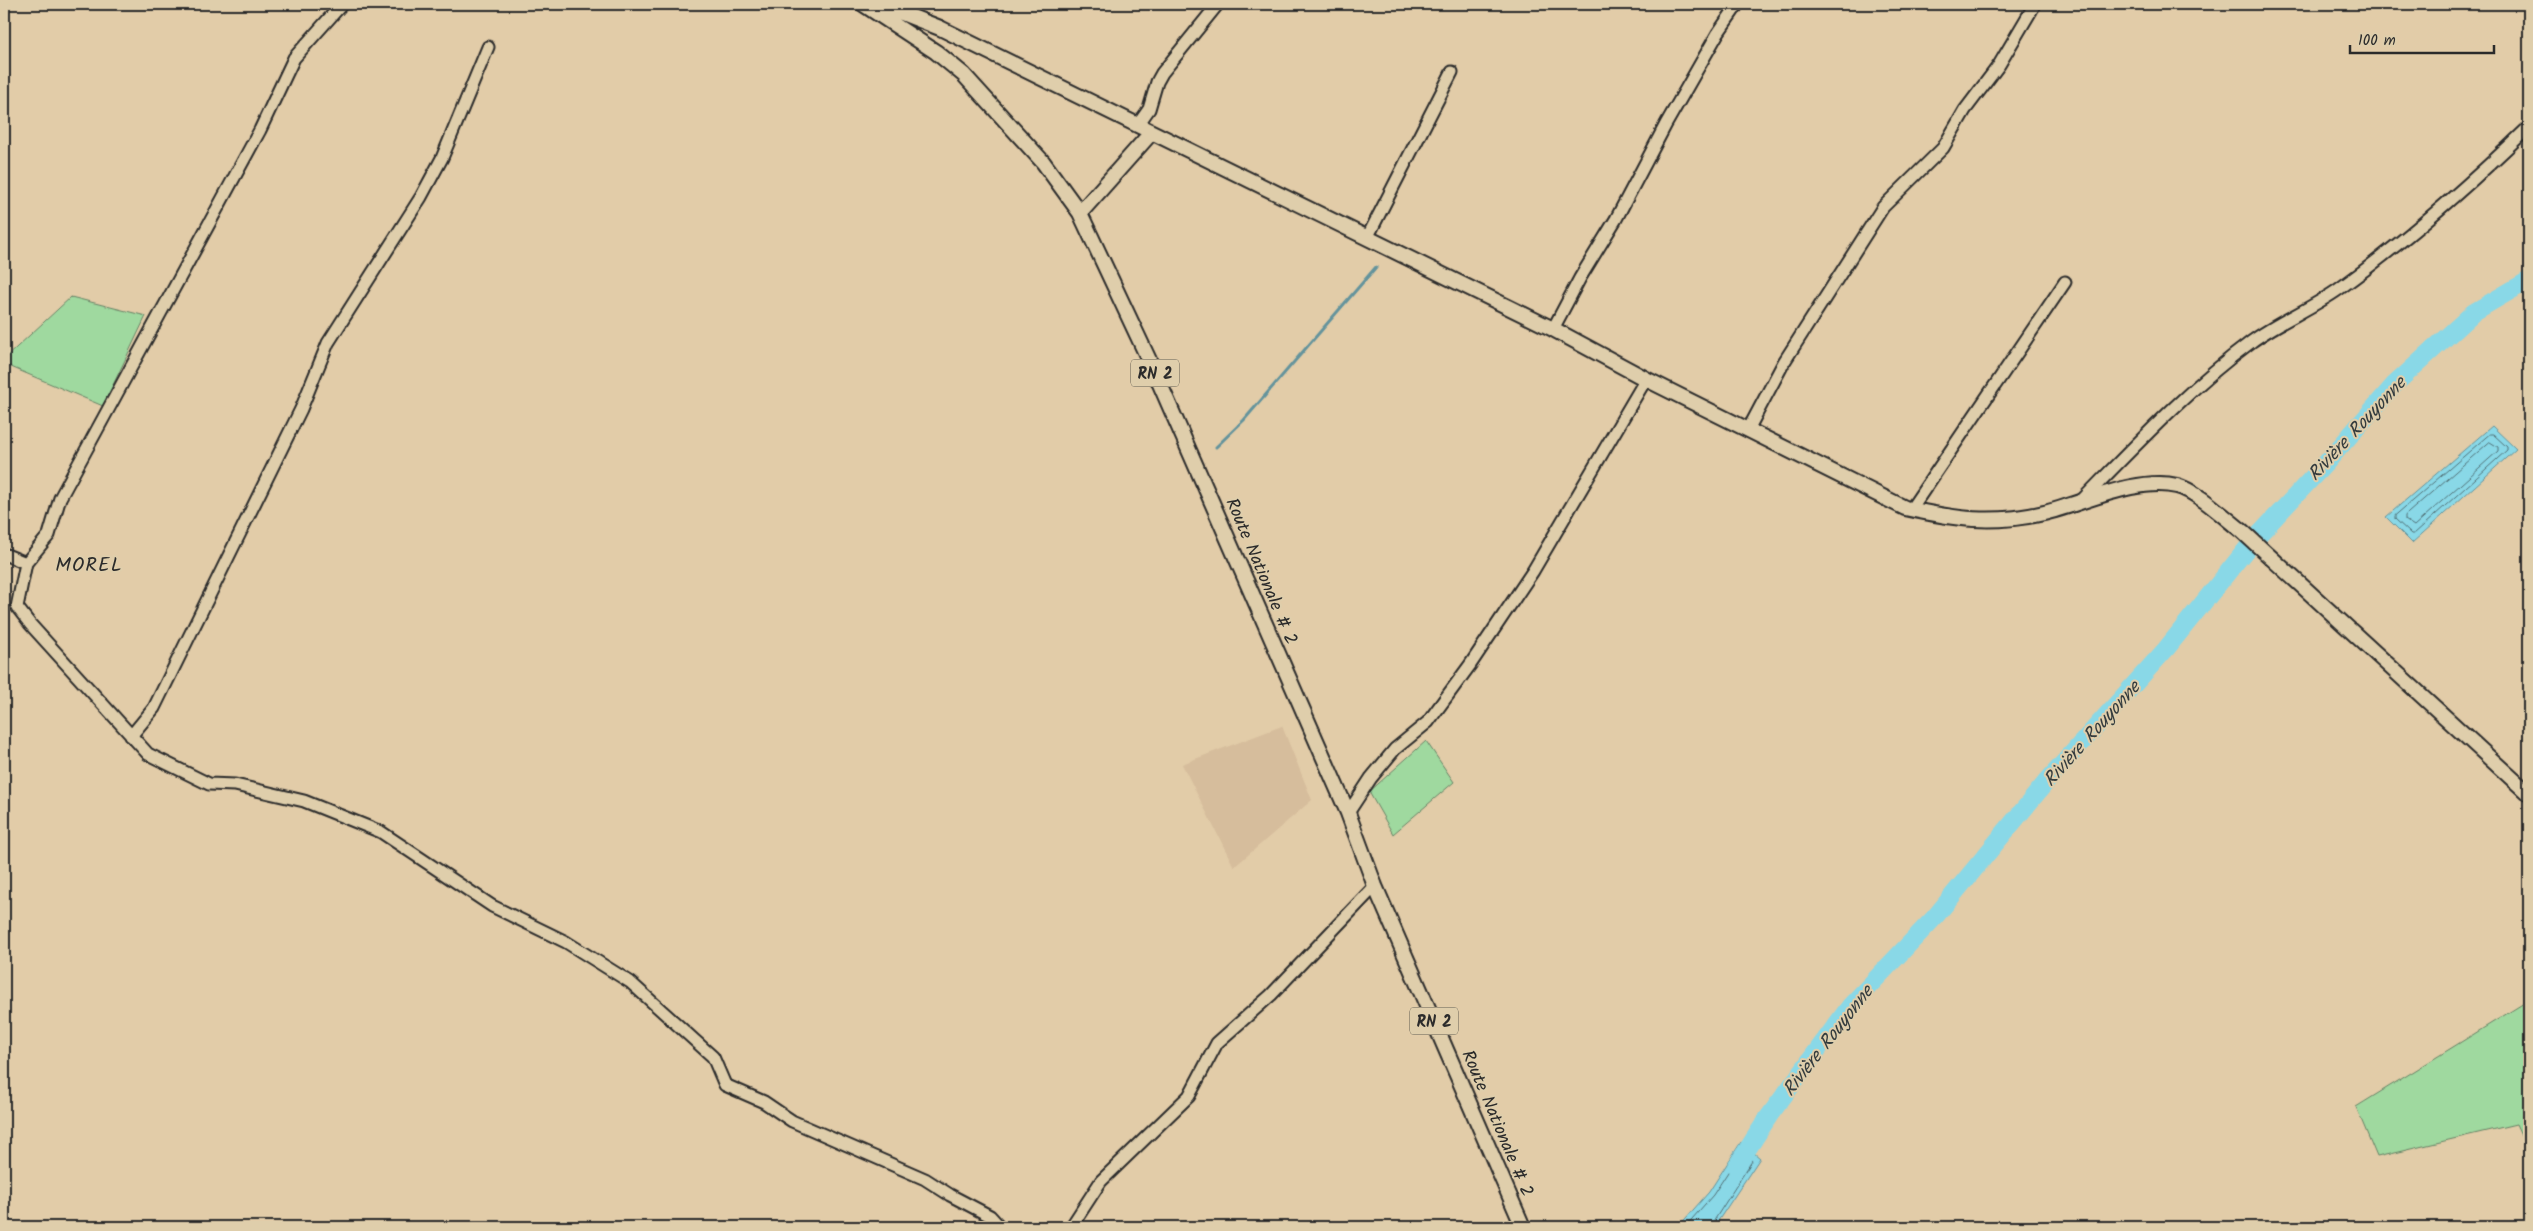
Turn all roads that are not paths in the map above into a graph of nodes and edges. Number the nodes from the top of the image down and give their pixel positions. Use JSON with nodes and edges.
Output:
{"nodes":[{"id":1,"x":342,"y":4,"type":"edge"},
{"id":2,"x":863,"y":4,"type":"edge"},
{"id":3,"x":879,"y":4,"type":"edge"},
{"id":4,"x":1218,"y":4,"type":"edge"},
{"id":5,"x":1738,"y":4,"type":"edge"},
{"id":6,"x":2036,"y":4,"type":"edge"},
{"id":7,"x":488,"y":47,"type":"dead end"},
{"id":8,"x":1452,"y":72,"type":"dead end"},
{"id":9,"x":1138,"y":126,"type":"junction"},
{"id":10,"x":2529,"y":127,"type":"edge"},
{"id":11,"x":1151,"y":133,"type":"junction"},
{"id":12,"x":1080,"y":213,"type":"junction"},
{"id":13,"x":1367,"y":238,"type":"junction"},
{"id":14,"x":2065,"y":282,"type":"dead end"},
{"id":15,"x":1553,"y":329,"type":"junction"},
{"id":16,"x":1646,"y":379,"type":"junction"},
{"id":17,"x":1749,"y":428,"type":"junction"},
{"id":18,"x":2082,"y":500,"type":"junction"},
{"id":19,"x":1910,"y":509,"type":"junction"},
{"id":20,"x":4,"y":554,"type":"edge"},
{"id":21,"x":26,"y":563,"type":"junction"},
{"id":22,"x":131,"y":736,"type":"junction"},
{"id":23,"x":2529,"y":794,"type":"edge"},
{"id":24,"x":1348,"y":813,"type":"junction"},
{"id":25,"x":1376,"y":886,"type":"junction"},
{"id":26,"x":1000,"y":1227,"type":"edge"},
{"id":27,"x":1070,"y":1227,"type":"edge"},
{"id":28,"x":1523,"y":1227,"type":"edge"}],
"edges":[{"from":1,"to":21,"type":"street"},
{"from":2,"to":12,"type":"main road","name":"Route Nationale # 2","number":"RN 2"},
{"from":3,"to":9,"type":"main road"},
{"from":4,"to":9,"type":"street"},
{"from":5,"to":15,"type":"street"},
{"from":6,"to":17,"type":"street"},
{"from":7,"to":22,"type":"street"},
{"from":8,"to":13,"type":"street"},
{"from":9,"to":11,"type":"main road"},
{"from":10,"to":18,"type":"street"},
{"from":11,"to":12,"type":"main road"},
{"from":11,"to":13,"type":"main road"},
{"from":12,"to":24,"type":"main road","name":"Route Nationale # 2","number":"RN 2"},
{"from":13,"to":15,"type":"main road"},
{"from":14,"to":19,"type":"street"},
{"from":15,"to":16,"type":"main road"},
{"from":16,"to":17,"type":"main road"},
{"from":16,"to":24,"type":"street"},
{"from":17,"to":19,"type":"main road"},
{"from":18,"to":19,"type":"main road"},
{"from":18,"to":23,"type":"main road"},
{"from":20,"to":21,"type":"street"},
{"from":21,"to":22,"type":"street"},
{"from":22,"to":26,"type":"street"},
{"from":24,"to":25,"type":"main road","name":"Route Nationale # 2","number":"RN 2"},
{"from":25,"to":27,"type":"street"},
{"from":25,"to":28,"type":"main road","name":"Route Nationale # 2","number":"RN 2"}]}
